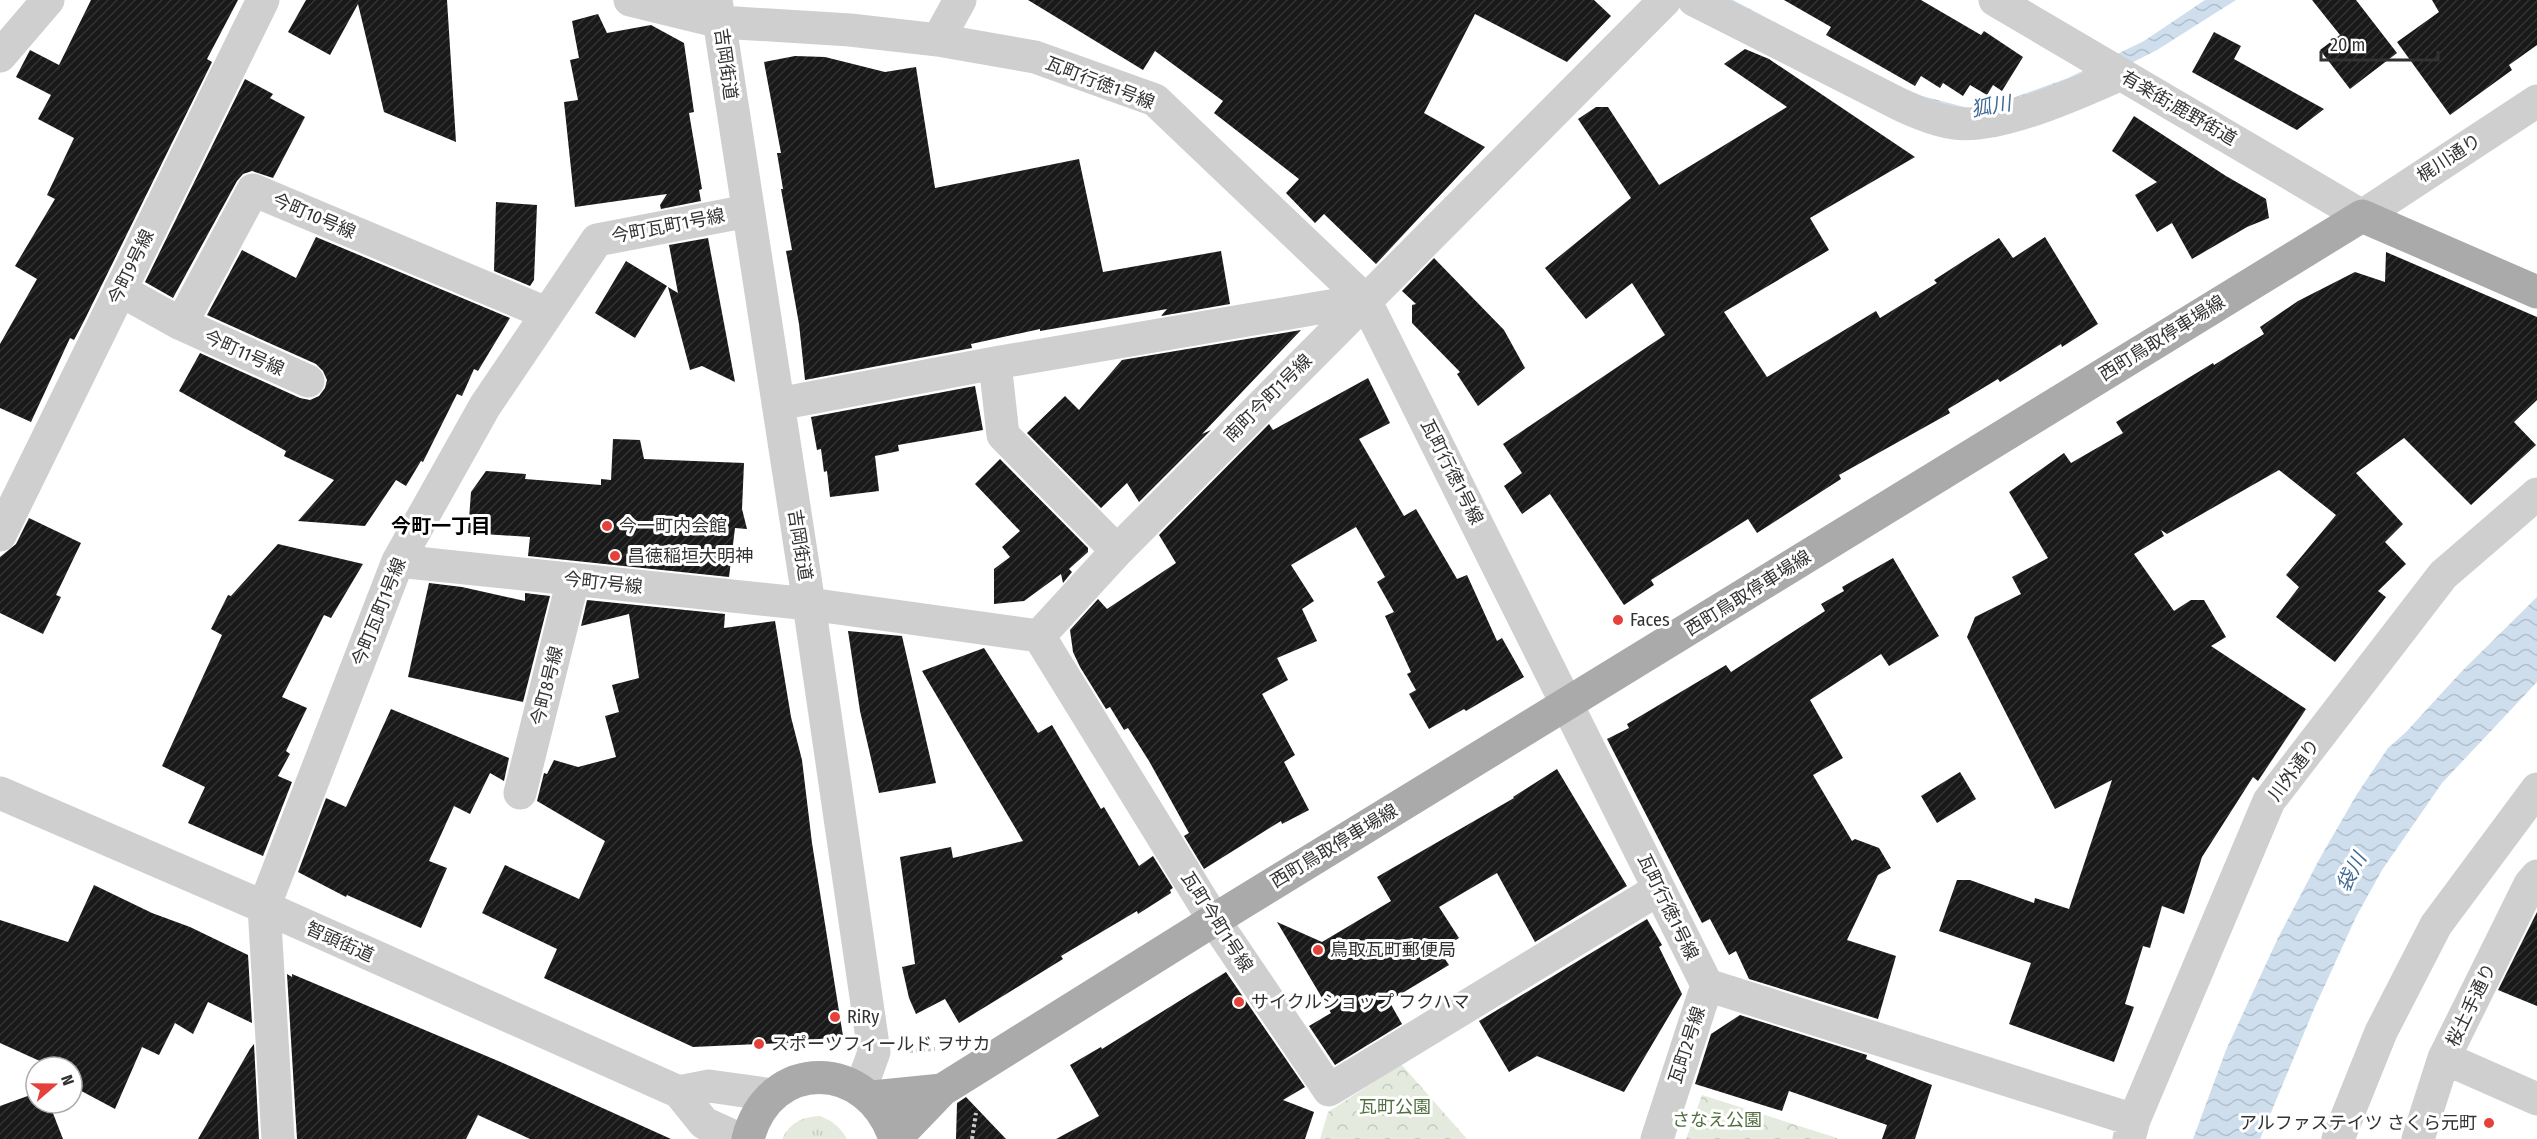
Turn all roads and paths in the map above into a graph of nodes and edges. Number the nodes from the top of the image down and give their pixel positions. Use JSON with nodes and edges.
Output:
{"nodes":[{"id":1,"x":48,"y":0,"type":"edge"},
{"id":2,"x":263,"y":0,"type":"edge"},
{"id":3,"x":630,"y":0,"type":"edge"},
{"id":4,"x":960,"y":0,"type":"edge"},
{"id":5,"x":1665,"y":0,"type":"edge"},
{"id":6,"x":1694,"y":0,"type":"edge"},
{"id":7,"x":1995,"y":0,"type":"edge"},
{"id":8,"x":718,"y":11,"type":"edge"},
{"id":9,"x":939,"y":40,"type":"junction"},
{"id":10,"x":0,"y":56,"type":"edge"},
{"id":11,"x":2121,"y":74,"type":"junction"},
{"id":12,"x":2537,"y":101,"type":"edge"},
{"id":13,"x":748,"y":211,"type":"junction"},
{"id":14,"x":2362,"y":216,"type":"junction"},
{"id":15,"x":2531,"y":283,"type":"edge"},
{"id":16,"x":120,"y":290,"type":"junction"},
{"id":17,"x":1365,"y":300,"type":"junction"},
{"id":18,"x":546,"y":313,"type":"junction"},
{"id":19,"x":181,"y":324,"type":"junction"},
{"id":20,"x":995,"y":363,"type":"junction"},
{"id":21,"x":308,"y":381,"type":"dead end"},
{"id":22,"x":778,"y":404,"type":"junction"},
{"id":23,"x":2537,"y":494,"type":"edge"},
{"id":24,"x":0,"y":535,"type":"edge"},
{"id":25,"x":1117,"y":551,"type":"junction"},
{"id":26,"x":398,"y":561,"type":"junction"},
{"id":27,"x":573,"y":580,"type":"junction"},
{"id":28,"x":809,"y":604,"type":"junction"},
{"id":29,"x":1039,"y":636,"type":"junction"},
{"id":30,"x":1568,"y":703,"type":"junction"},
{"id":31,"x":2537,"y":789,"type":"edge"},
{"id":32,"x":520,"y":793,"type":"dead end"},
{"id":33,"x":0,"y":794,"type":"edge"},
{"id":34,"x":2537,"y":876,"type":"edge"},
{"id":35,"x":1659,"y":888,"type":"junction"},
{"id":36,"x":264,"y":907,"type":"junction"},
{"id":37,"x":1214,"y":920,"type":"junction"},
{"id":38,"x":1707,"y":985,"type":"junction"},
{"id":39,"x":938,"y":1049,"type":"dead end"},
{"id":40,"x":909,"y":1051,"type":"dead end"},
{"id":41,"x":2444,"y":1058,"type":"junction"},
{"id":42,"x":942,"y":1090,"type":"junction"},
{"id":43,"x":680,"y":1092,"type":"junction"},
{"id":44,"x":866,"y":1093,"type":"junction"},
{"id":45,"x":773,"y":1095,"type":"junction"},
{"id":46,"x":2537,"y":1099,"type":"edge"},
{"id":47,"x":2132,"y":1130,"type":"edge"},
{"id":48,"x":278,"y":1139,"type":"edge"},
{"id":49,"x":739,"y":1139,"type":"edge"},
{"id":50,"x":748,"y":1139,"type":"edge"},
{"id":51,"x":895,"y":1139,"type":"edge"},
{"id":52,"x":1657,"y":1139,"type":"edge"},
{"id":53,"x":2338,"y":1139,"type":"edge"},
{"id":54,"x":2418,"y":1139,"type":"edge"}],
"edges":[{"from":1,"to":10,"type":"street"},
{"from":2,"to":16,"type":"street","name":"今町9号線"},
{"from":3,"to":8,"type":"street","name":"瓦町行徳1号線"},
{"from":4,"to":9,"type":"street"},
{"from":5,"to":17,"type":"street","name":"南町今町1号線"},
{"from":6,"to":11,"type":"street"},
{"from":7,"to":11,"type":"street","name":"有楽街;鹿野街道"},
{"from":8,"to":9,"type":"street","name":"瓦町行徳1号線"},
{"from":8,"to":13,"type":"street","name":"吉岡街道"},
{"from":9,"to":17,"type":"street","name":"瓦町行徳1号線"},
{"from":11,"to":14,"type":"street","name":"有楽街;鹿野街道"},
{"from":12,"to":14,"type":"street","name":"梶川通り"},
{"from":13,"to":18,"type":"street","name":"今町瓦町1号線"},
{"from":13,"to":22,"type":"street","name":"吉岡街道"},
{"from":14,"to":15,"type":"main road"},
{"from":14,"to":30,"type":"main road","name":"西町鳥取停車場線"},
{"from":16,"to":19,"type":"street"},
{"from":16,"to":24,"type":"street","name":"今町9号線"},
{"from":17,"to":20,"type":"street"},
{"from":17,"to":25,"type":"street","name":"南町今町1号線"},
{"from":17,"to":30,"type":"street","name":"瓦町行徳1号線"},
{"from":18,"to":19,"type":"street","name":"今町10号線"},
{"from":18,"to":26,"type":"street","name":"今町瓦町1号線"},
{"from":19,"to":21,"type":"street","name":"今町11号線"},
{"from":20,"to":22,"type":"street"},
{"from":20,"to":25,"type":"street"},
{"from":22,"to":28,"type":"street","name":"吉岡街道"},
{"from":23,"to":47,"type":"street","name":"川外通り"},
{"from":25,"to":29,"type":"street","name":"南町今町1号線"},
{"from":26,"to":27,"type":"street","name":"今町7号線"},
{"from":26,"to":36,"type":"street","name":"今町瓦町1号線"},
{"from":27,"to":28,"type":"street","name":"今町7号線"},
{"from":27,"to":32,"type":"street","name":"今町8号線"},
{"from":28,"to":29,"type":"street"},
{"from":28,"to":44,"type":"street","name":"吉岡街道"},
{"from":29,"to":37,"type":"street","name":"瓦町今町1号線"},
{"from":30,"to":35,"type":"street","name":"瓦町行徳1号線"},
{"from":30,"to":37,"type":"main road","name":"西町鳥取停車場線"},
{"from":31,"to":53,"type":"street"},
{"from":33,"to":36,"type":"street","name":"智頭街道"},
{"from":34,"to":41,"type":"street","name":"桜土手通り"},
{"from":35,"to":37,"type":"street","name":"瓦町今町1号線"},
{"from":35,"to":38,"type":"street","name":"瓦町行徳1号線"},
{"from":36,"to":43,"type":"street","name":"智頭街道"},
{"from":36,"to":48,"type":"street","name":"今町瓦町1号線"},
{"from":37,"to":42,"type":"main road","name":"西町鳥取停車場線"},
{"from":38,"to":47,"type":"street"},
{"from":38,"to":52,"type":"street","name":"瓦町2号線"},
{"from":39,"to":40,"type":"path"},
{"from":41,"to":46,"type":"street"},
{"from":41,"to":54,"type":"street","name":"桜土手通り"},
{"from":42,"to":44,"type":"main road","name":"西町鳥取停車場線"},
{"from":42,"to":51,"type":"main road","name":"西町鳥取停車場線"},
{"from":43,"to":45,"type":"street"},
{"from":43,"to":49,"type":"street","name":"智頭街道"},
{"from":44,"to":45,"type":"main road","name":"西町鳥取停車場線"},
{"from":44,"to":51,"type":"main road","name":"西町鳥取停車場線"},
{"from":45,"to":50,"type":"main road","name":"西町鳥取停車場線"}]}
